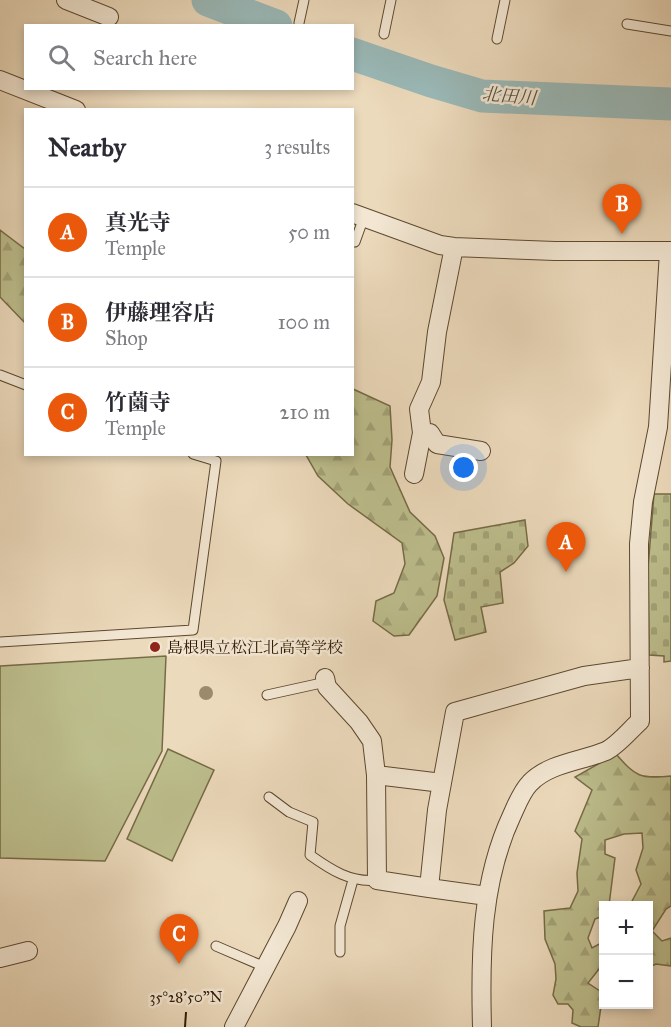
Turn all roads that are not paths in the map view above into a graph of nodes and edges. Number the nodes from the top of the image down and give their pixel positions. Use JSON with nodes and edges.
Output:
{"nodes":[{"id":1,"x":66,"y":0,"type":"edge"},
{"id":2,"x":304,"y":0,"type":"edge"},
{"id":3,"x":391,"y":0,"type":"edge"},
{"id":4,"x":505,"y":0,"type":"edge"},
{"id":5,"x":109,"y":17,"type":"dead end"},
{"id":6,"x":299,"y":23,"type":"dead end"},
{"id":7,"x":627,"y":24,"type":"dead end"},
{"id":8,"x":671,"y":31,"type":"edge"},
{"id":9,"x":384,"y":34,"type":"dead end"},
{"id":10,"x":497,"y":39,"type":"dead end"},
{"id":11,"x":0,"y":80,"type":"edge"},
{"id":12,"x":24,"y":89,"type":"edge"},
{"id":13,"x":25,"y":90,"type":"edge"},
{"id":14,"x":71,"y":108,"type":"edge"},
{"id":15,"x":358,"y":215,"type":"edge"},
{"id":16,"x":355,"y":242,"type":"dead end"},
{"id":17,"x":454,"y":247,"type":"junction"},
{"id":18,"x":670,"y":252,"type":"edge"},
{"id":19,"x":0,"y":375,"type":"edge"},
{"id":20,"x":24,"y":384,"type":"edge"},
{"id":21,"x":426,"y":433,"type":"junction"},
{"id":22,"x":464,"y":434,"type":"dead end"},
{"id":23,"x":481,"y":451,"type":"dead end"},
{"id":24,"x":200,"y":456,"type":"edge"},
{"id":25,"x":414,"y":474,"type":"dead end"},
{"id":26,"x":0,"y":642,"type":"edge"},
{"id":27,"x":640,"y":668,"type":"junction"},
{"id":28,"x":325,"y":680,"type":"joint"},
{"id":29,"x":267,"y":695,"type":"dead end"},
{"id":30,"x":376,"y":775,"type":"junction"},
{"id":31,"x":442,"y":783,"type":"junction"},
{"id":32,"x":269,"y":797,"type":"dead end"},
{"id":33,"x":353,"y":880,"type":"junction"},
{"id":34,"x":377,"y":880,"type":"junction"},
{"id":35,"x":429,"y":888,"type":"junction"},
{"id":36,"x":487,"y":896,"type":"junction"},
{"id":37,"x":298,"y":901,"type":"dead end"},
{"id":38,"x":216,"y":946,"type":"dead end"},
{"id":39,"x":28,"y":951,"type":"dead end"},
{"id":40,"x":340,"y":951,"type":"dead end"},
{"id":41,"x":0,"y":958,"type":"edge"},
{"id":42,"x":265,"y":967,"type":"junction"},
{"id":43,"x":234,"y":1027,"type":"edge"},
{"id":44,"x":482,"y":1027,"type":"edge"}],
"edges":[{"from":1,"to":5,"type":"street"},
{"from":2,"to":6,"type":"lane"},
{"from":3,"to":9,"type":"lane"},
{"from":4,"to":10,"type":"lane"},
{"from":7,"to":8,"type":"lane"},
{"from":11,"to":12,"type":"street"},
{"from":13,"to":14,"type":"street"},
{"from":15,"to":16,"type":"lane"},
{"from":15,"to":17,"type":"street"},
{"from":17,"to":18,"type":"street"},
{"from":17,"to":21,"type":"street"},
{"from":18,"to":27,"type":"street"},
{"from":19,"to":20,"type":"lane"},
{"from":21,"to":22,"type":"street"},
{"from":21,"to":23,"type":"street"},
{"from":21,"to":25,"type":"street"},
{"from":24,"to":26,"type":"lane"},
{"from":27,"to":31,"type":"street"},
{"from":27,"to":36,"type":"street"},
{"from":28,"to":29,"type":"lane"},
{"from":28,"to":30,"type":"street"},
{"from":30,"to":31,"type":"street"},
{"from":30,"to":34,"type":"street"},
{"from":31,"to":35,"type":"street"},
{"from":32,"to":33,"type":"lane"},
{"from":33,"to":34,"type":"lane"},
{"from":33,"to":40,"type":"lane"},
{"from":34,"to":35,"type":"street"},
{"from":35,"to":36,"type":"street"},
{"from":36,"to":44,"type":"street"},
{"from":37,"to":42,"type":"street"},
{"from":38,"to":42,"type":"lane"},
{"from":39,"to":41,"type":"street"},
{"from":42,"to":43,"type":"street"}]}
